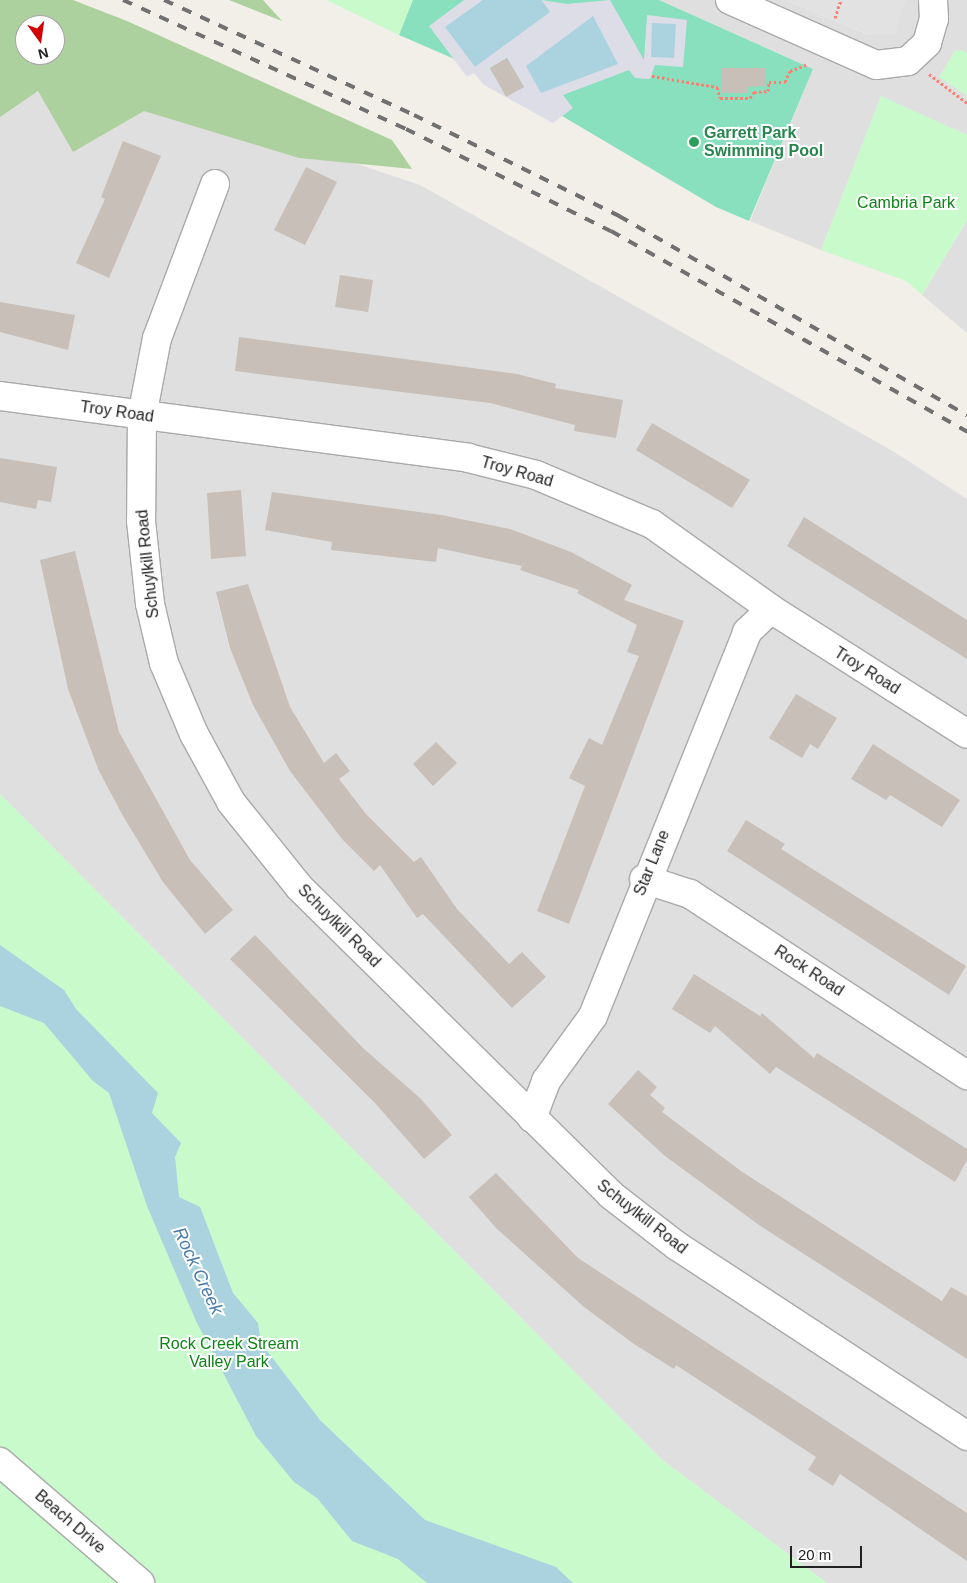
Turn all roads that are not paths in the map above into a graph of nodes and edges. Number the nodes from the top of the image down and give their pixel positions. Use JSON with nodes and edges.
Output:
{"nodes":[{"id":1,"x":730,"y":0,"type":"edge"},
{"id":2,"x":933,"y":0,"type":"edge"},
{"id":3,"x":215,"y":184,"type":"dead end"},
{"id":4,"x":0,"y":396,"type":"edge"},
{"id":5,"x":142,"y":416,"type":"junction"},
{"id":6,"x":771,"y":609,"type":"junction"},
{"id":7,"x":967,"y":734,"type":"edge"},
{"id":8,"x":644,"y":879,"type":"junction"},
{"id":9,"x":967,"y":1075,"type":"edge"},
{"id":10,"x":532,"y":1118,"type":"junction"},
{"id":11,"x":967,"y":1436,"type":"edge"},
{"id":12,"x":0,"y":1462,"type":"edge"},
{"id":13,"x":140,"y":1583,"type":"edge"}],
"edges":[{"from":1,"to":2,"type":"street"},
{"from":3,"to":5,"type":"street","name":"Schuylkill Road"},
{"from":4,"to":5,"type":"street","name":"Troy Road"},
{"from":5,"to":6,"type":"street","name":"Troy Road"},
{"from":5,"to":10,"type":"street","name":"Schuylkill Road"},
{"from":6,"to":7,"type":"street","name":"Troy Road"},
{"from":6,"to":8,"type":"street","name":"Star Lane"},
{"from":8,"to":9,"type":"street","name":"Rock Road"},
{"from":8,"to":10,"type":"street","name":"Star Lane"},
{"from":10,"to":11,"type":"street","name":"Schuylkill Road"},
{"from":12,"to":13,"type":"street","name":"Beach Drive"}]}
